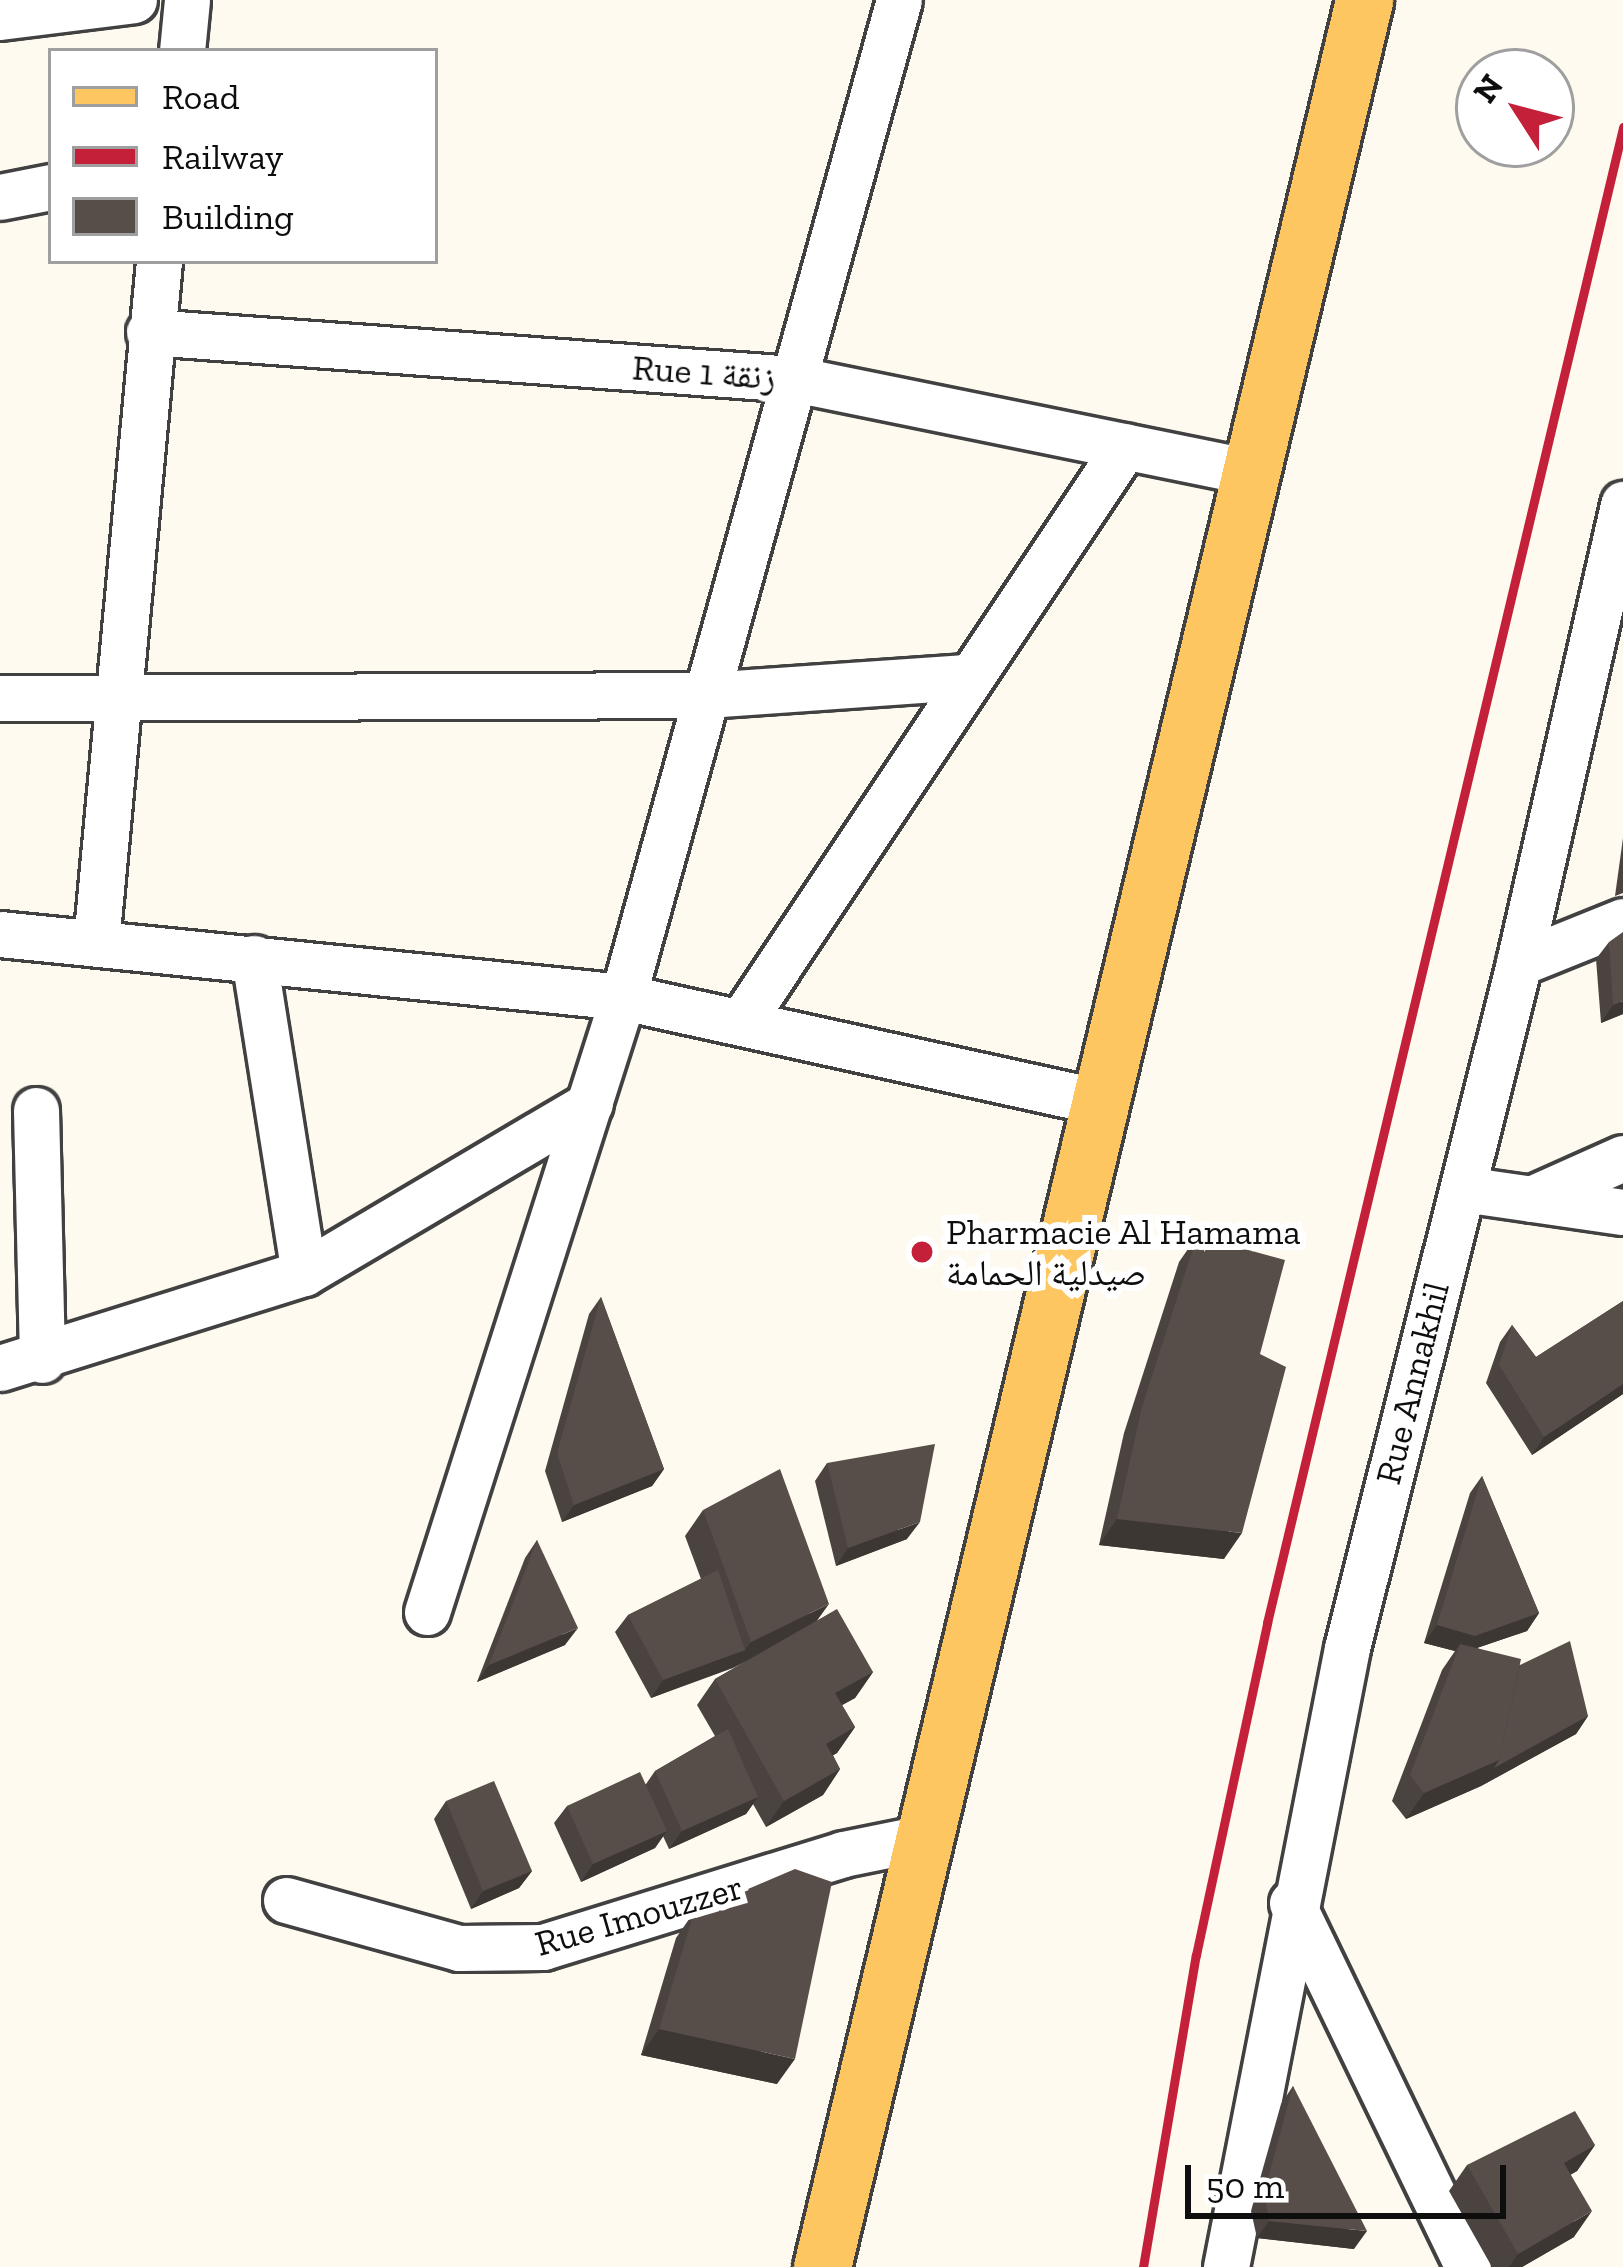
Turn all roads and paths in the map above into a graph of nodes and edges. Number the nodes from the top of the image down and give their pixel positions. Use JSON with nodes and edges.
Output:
{"nodes":[{"id":1,"x":134,"y":0,"type":"edge"},
{"id":2,"x":187,"y":0,"type":"edge"},
{"id":3,"x":898,"y":0,"type":"edge"},
{"id":4,"x":1364,"y":0,"type":"edge"},
{"id":5,"x":0,"y":17,"type":"edge"},
{"id":6,"x":182,"y":48,"type":"edge"},
{"id":7,"x":48,"y":188,"type":"edge"},
{"id":8,"x":0,"y":197,"type":"edge"},
{"id":9,"x":159,"y":264,"type":"edge"},
{"id":10,"x":149,"y":332,"type":"junction"},
{"id":11,"x":794,"y":379,"type":"junction"},
{"id":12,"x":1125,"y":446,"type":"junction"},
{"id":13,"x":1252,"y":472,"type":"junction"},
{"id":14,"x":1623,"y":504,"type":"edge"},
{"id":15,"x":965,"y":677,"type":"junction"},
{"id":16,"x":113,"y":695,"type":"junction"},
{"id":17,"x":707,"y":695,"type":"junction"},
{"id":18,"x":0,"y":698,"type":"edge"},
{"id":19,"x":1623,"y":921,"type":"edge"},
{"id":20,"x":0,"y":934,"type":"edge"},
{"id":21,"x":96,"y":943,"type":"junction"},
{"id":22,"x":254,"y":958,"type":"junction"},
{"id":23,"x":1519,"y":963,"type":"junction"},
{"id":24,"x":623,"y":997,"type":"junction"},
{"id":25,"x":744,"y":1018,"type":"junction"},
{"id":26,"x":1096,"y":1101,"type":"junction"},
{"id":27,"x":590,"y":1104,"type":"junction"},
{"id":28,"x":36,"y":1110,"type":"dead end"},
{"id":29,"x":1623,"y":1158,"type":"edge"},
{"id":30,"x":1463,"y":1189,"type":"junction"},
{"id":31,"x":1531,"y":1199,"type":"junction"},
{"id":32,"x":1623,"y":1212,"type":"edge"},
{"id":33,"x":304,"y":1274,"type":"junction"},
{"id":34,"x":21,"y":1364,"type":"edge"},
{"id":35,"x":427,"y":1612,"type":"dead end"},
{"id":36,"x":922,"y":1838,"type":"junction"},
{"id":37,"x":286,"y":1900,"type":"dead end"},
{"id":38,"x":1292,"y":1904,"type":"junction"},
{"id":39,"x":822,"y":2267,"type":"edge"},
{"id":40,"x":1226,"y":2267,"type":"edge"},
{"id":41,"x":1468,"y":2267,"type":"edge"}],
"edges":[{"from":1,"to":5,"type":"street"},
{"from":2,"to":6,"type":"street"},
{"from":3,"to":11,"type":"street"},
{"from":4,"to":13,"type":"main road"},
{"from":7,"to":8,"type":"street"},
{"from":9,"to":10,"type":"street"},
{"from":10,"to":11,"type":"street","name":"Rue 1 زنقة"},
{"from":10,"to":16,"type":"street"},
{"from":11,"to":12,"type":"street","name":"Rue 1 زنقة"},
{"from":11,"to":17,"type":"street"},
{"from":12,"to":13,"type":"street","name":"Rue 1 زنقة"},
{"from":12,"to":15,"type":"street"},
{"from":13,"to":26,"type":"main road"},
{"from":14,"to":23,"type":"street","name":"Rue Annakhil"},
{"from":15,"to":17,"type":"street"},
{"from":15,"to":25,"type":"street"},
{"from":16,"to":17,"type":"street"},
{"from":16,"to":18,"type":"street"},
{"from":16,"to":21,"type":"street"},
{"from":17,"to":24,"type":"street"},
{"from":19,"to":23,"type":"street"},
{"from":20,"to":21,"type":"street"},
{"from":21,"to":22,"type":"street"},
{"from":22,"to":24,"type":"street"},
{"from":22,"to":33,"type":"street"},
{"from":23,"to":30,"type":"street","name":"Rue Annakhil"},
{"from":24,"to":25,"type":"street"},
{"from":24,"to":27,"type":"street"},
{"from":25,"to":26,"type":"street"},
{"from":26,"to":36,"type":"main road"},
{"from":27,"to":33,"type":"street"},
{"from":27,"to":35,"type":"street"},
{"from":28,"to":34,"type":"street"},
{"from":29,"to":31,"type":"street"},
{"from":30,"to":31,"type":"street"},
{"from":30,"to":38,"type":"street","name":"Rue Annakhil"},
{"from":31,"to":32,"type":"street"},
{"from":33,"to":34,"type":"street"},
{"from":36,"to":37,"type":"street","name":"Rue Imouzzer"},
{"from":36,"to":39,"type":"main road"},
{"from":38,"to":40,"type":"street","name":"Rue Annakhil"},
{"from":38,"to":41,"type":"street"}]}
